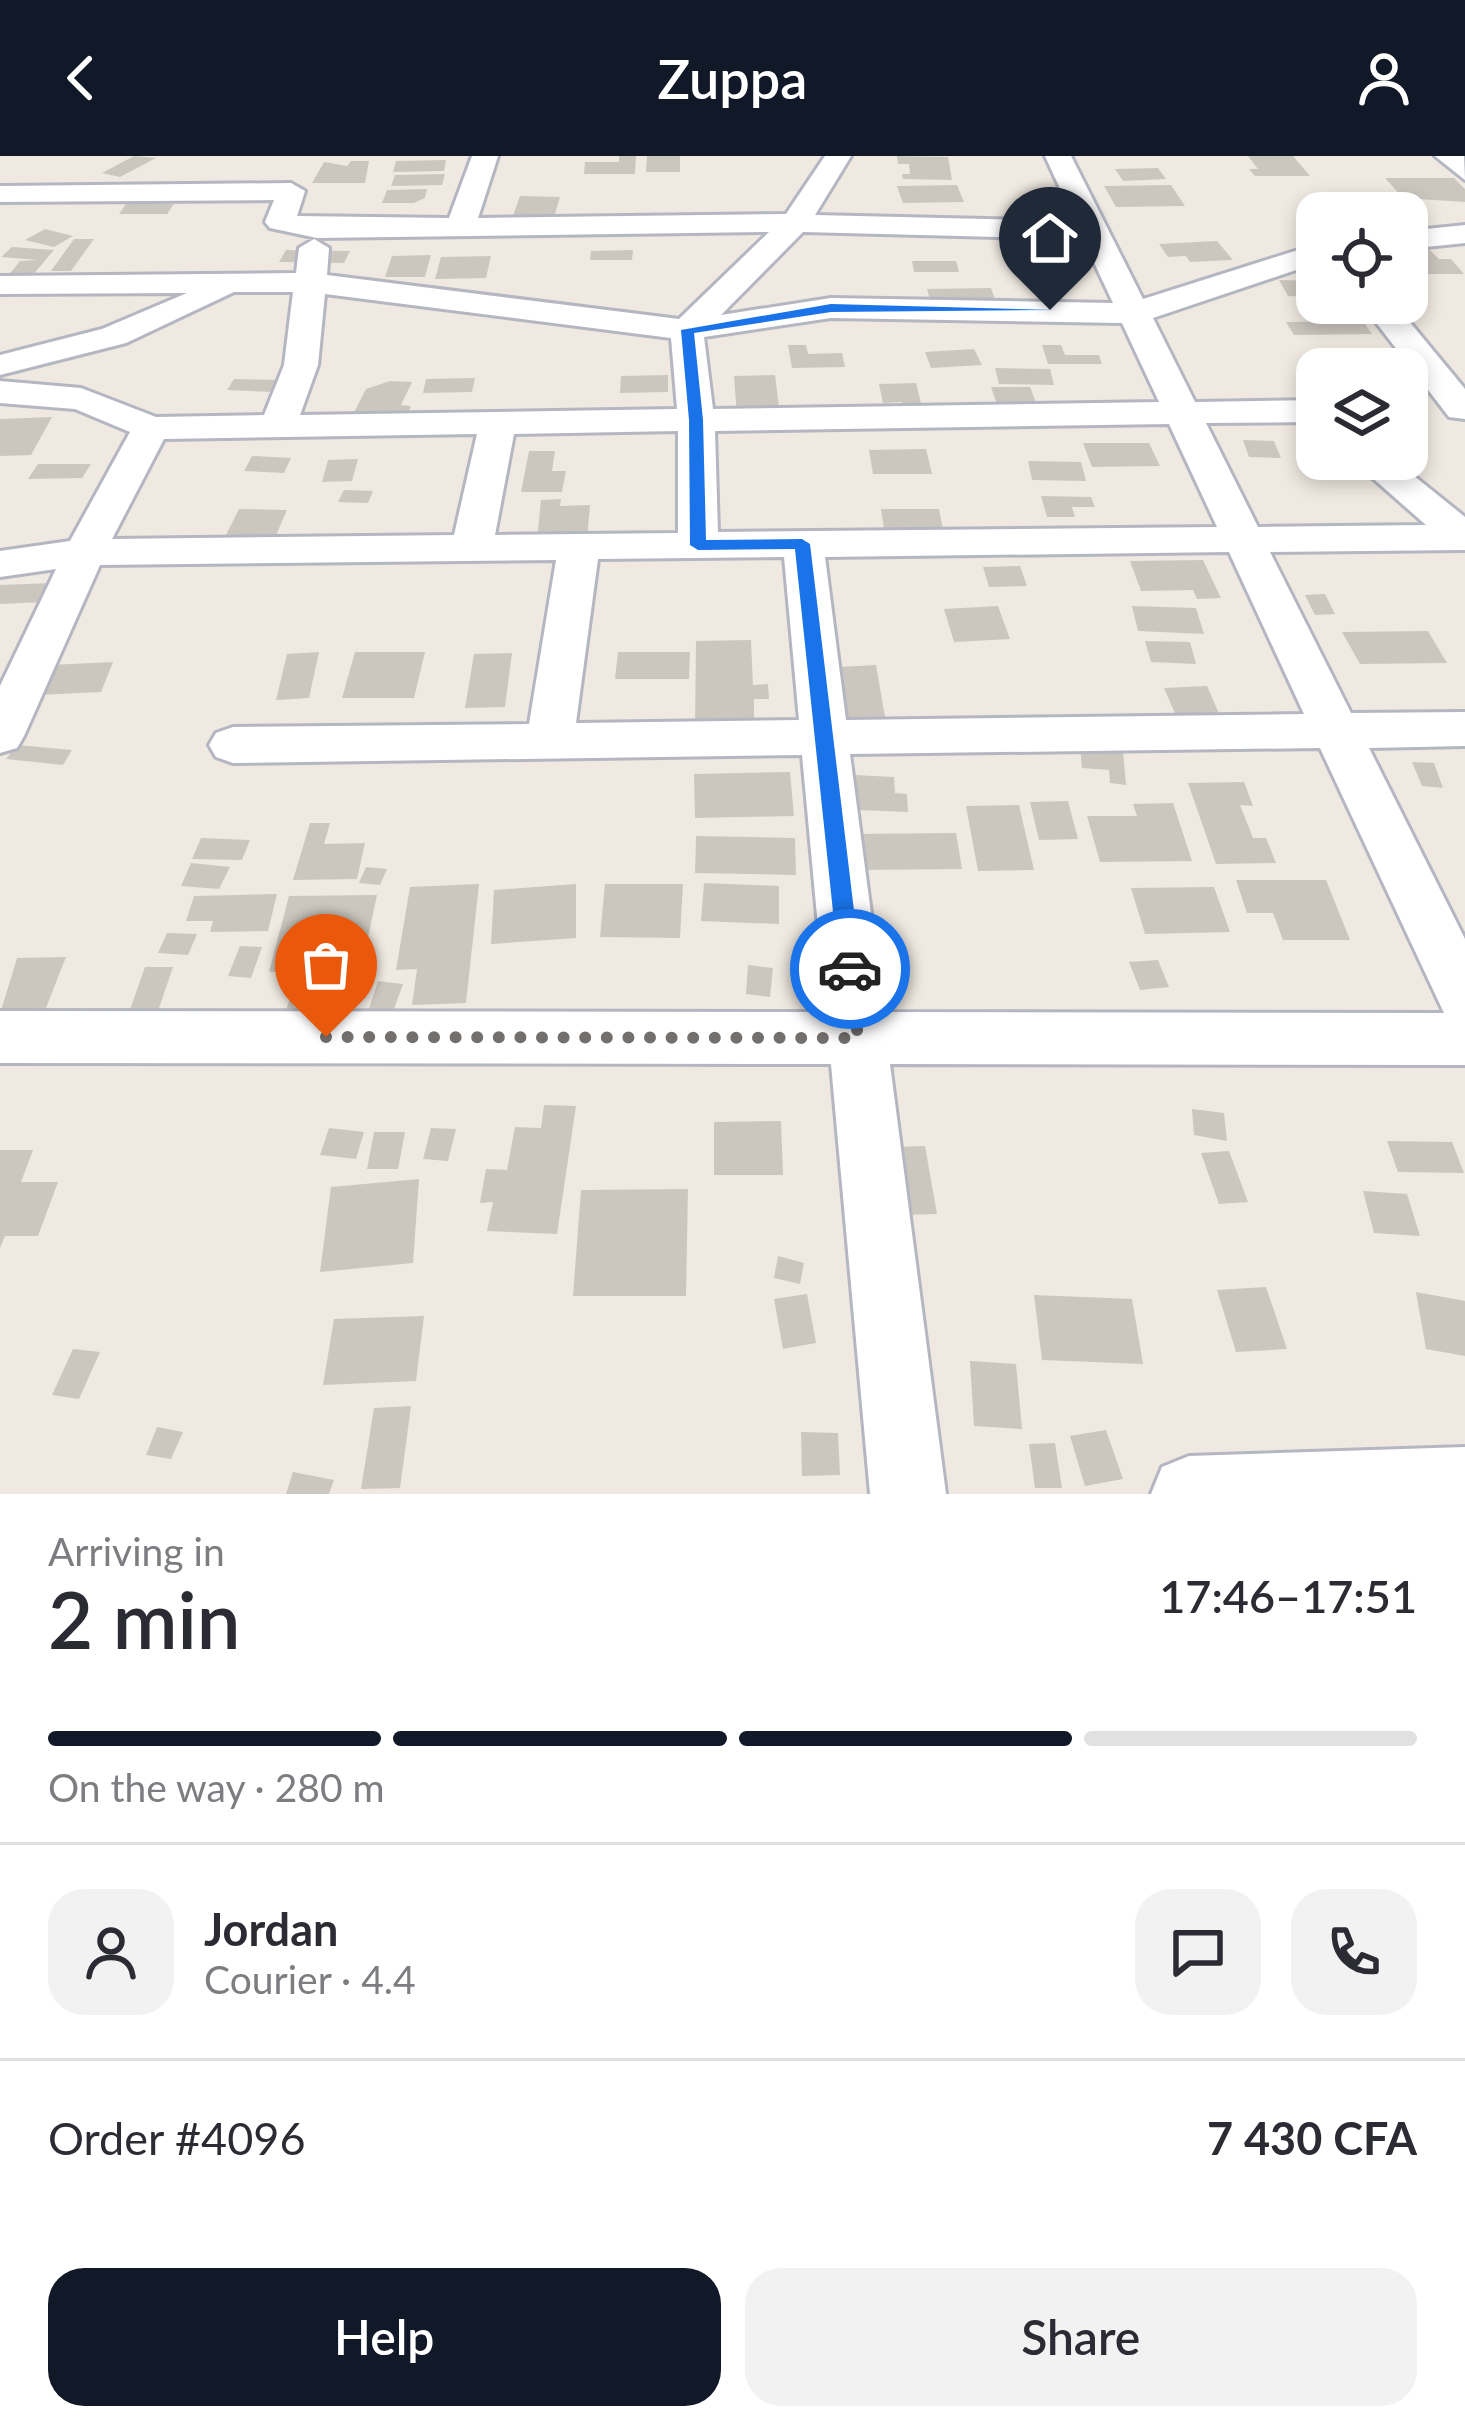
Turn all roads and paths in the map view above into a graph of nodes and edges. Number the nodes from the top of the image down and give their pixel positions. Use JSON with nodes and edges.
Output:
{"nodes":[{"id":1,"x":485,"y":156,"type":"edge"},
{"id":2,"x":838,"y":156,"type":"edge"},
{"id":3,"x":1058,"y":156,"type":"edge"},
{"id":4,"x":1448,"y":156,"type":"edge"},
{"id":5,"x":1465,"y":172,"type":"edge"},
{"id":6,"x":0,"y":194,"type":"edge"},
{"id":7,"x":795,"y":223,"type":"junction"},
{"id":8,"x":461,"y":226,"type":"junction"},
{"id":9,"x":316,"y":229,"type":"junction"},
{"id":10,"x":1094,"y":230,"type":"junction"},
{"id":11,"x":1465,"y":234,"type":"edge"},
{"id":12,"x":1428,"y":238,"type":"edge"},
{"id":13,"x":1296,"y":260,"type":"edge"},
{"id":14,"x":308,"y":282,"type":"junction"},
{"id":15,"x":232,"y":283,"type":"junction"},
{"id":16,"x":0,"y":285,"type":"edge"},
{"id":17,"x":48,"y":286,"type":"junction"},
{"id":18,"x":1134,"y":314,"type":"junction"},
{"id":19,"x":1394,"y":324,"type":"edge"},
{"id":20,"x":687,"y":330,"type":"junction"},
{"id":21,"x":12,"y":331,"type":"edge"},
{"id":22,"x":0,"y":365,"type":"edge"},
{"id":23,"x":0,"y":392,"type":"edge"},
{"id":24,"x":1463,"y":409,"type":"edge"},
{"id":25,"x":1428,"y":410,"type":"edge"},
{"id":26,"x":1182,"y":413,"type":"junction"},
{"id":27,"x":1296,"y":415,"type":"edge"},
{"id":28,"x":696,"y":420,"type":"junction"},
{"id":29,"x":498,"y":423,"type":"junction"},
{"id":30,"x":278,"y":426,"type":"junction"},
{"id":31,"x":151,"y":428,"type":"junction"},
{"id":32,"x":1396,"y":480,"type":"edge"},
{"id":33,"x":1465,"y":537,"type":"edge"},
{"id":34,"x":1244,"y":539,"type":"junction"},
{"id":35,"x":802,"y":544,"type":"junction"},
{"id":36,"x":698,"y":545,"type":"junction"},
{"id":37,"x":579,"y":547,"type":"junction"},
{"id":38,"x":472,"y":548,"type":"junction"},
{"id":39,"x":85,"y":552,"type":"junction"},
{"id":40,"x":0,"y":564,"type":"edge"},
{"id":41,"x":1465,"y":729,"type":"edge"},
{"id":42,"x":1336,"y":731,"type":"junction"},
{"id":43,"x":0,"y":736,"type":"edge"},
{"id":44,"x":824,"y":738,"type":"junction"},
{"id":45,"x":550,"y":741,"type":"junction"},
{"id":46,"x":233,"y":746,"type":"dead end"},
{"id":47,"x":1465,"y":997,"type":"edge"},
{"id":48,"x":858,"y":1038,"type":"junction"},
{"id":49,"x":1465,"y":1039,"type":"edge"},
{"id":50,"x":2,"y":1041,"type":"edge"},
{"id":51,"x":1465,"y":1484,"type":"edge"},
{"id":52,"x":1293,"y":1492,"type":"edge"},
{"id":53,"x":908,"y":1494,"type":"edge"},
{"id":54,"x":1189,"y":1494,"type":"edge"}],
"edges":[{"from":1,"to":8,"type":"street"},
{"from":2,"to":7,"type":"street"},
{"from":3,"to":10,"type":"street"},
{"from":4,"to":5,"type":"street"},
{"from":6,"to":9,"type":"street"},
{"from":7,"to":8,"type":"street"},
{"from":7,"to":10,"type":"street"},
{"from":7,"to":20,"type":"street"},
{"from":8,"to":9,"type":"street"},
{"from":9,"to":14,"type":"street"},
{"from":10,"to":18,"type":"street"},
{"from":11,"to":12,"type":"street"},
{"from":13,"to":18,"type":"street"},
{"from":14,"to":15,"type":"street"},
{"from":14,"to":20,"type":"street"},
{"from":14,"to":30,"type":"street"},
{"from":15,"to":17,"type":"street"},
{"from":15,"to":22,"type":"street"},
{"from":16,"to":17,"type":"street"},
{"from":17,"to":21,"type":"street"},
{"from":18,"to":20,"type":"street"},
{"from":18,"to":26,"type":"street"},
{"from":19,"to":24,"type":"street"},
{"from":20,"to":28,"type":"street"},
{"from":23,"to":31,"type":"street"},
{"from":24,"to":25,"type":"street"},
{"from":26,"to":27,"type":"street"},
{"from":26,"to":28,"type":"street"},
{"from":26,"to":34,"type":"street"},
{"from":28,"to":29,"type":"street"},
{"from":28,"to":36,"type":"street"},
{"from":29,"to":30,"type":"street"},
{"from":29,"to":38,"type":"street"},
{"from":30,"to":31,"type":"street"},
{"from":31,"to":39,"type":"street"},
{"from":32,"to":33,"type":"street"},
{"from":33,"to":34,"type":"street"},
{"from":34,"to":35,"type":"street"},
{"from":34,"to":42,"type":"street"},
{"from":35,"to":36,"type":"street"},
{"from":35,"to":44,"type":"street"},
{"from":36,"to":37,"type":"street"},
{"from":37,"to":38,"type":"street"},
{"from":37,"to":45,"type":"street"},
{"from":38,"to":39,"type":"street"},
{"from":39,"to":40,"type":"street"},
{"from":39,"to":43,"type":"street"},
{"from":41,"to":42,"type":"street"},
{"from":42,"to":44,"type":"street"},
{"from":42,"to":47,"type":"street"},
{"from":44,"to":45,"type":"street"},
{"from":44,"to":48,"type":"street"},
{"from":45,"to":46,"type":"street"},
{"from":48,"to":49,"type":"street"},
{"from":48,"to":50,"type":"street"},
{"from":48,"to":53,"type":"street"},
{"from":51,"to":52,"type":"street"},
{"from":52,"to":54,"type":"street"}]}
